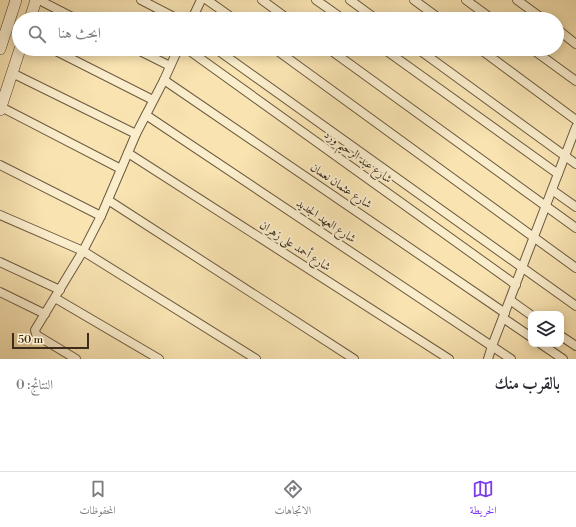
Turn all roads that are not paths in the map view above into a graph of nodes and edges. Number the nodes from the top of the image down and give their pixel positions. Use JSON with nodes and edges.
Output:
{"nodes":[{"id":1,"x":16,"y":0,"type":"edge"},
{"id":2,"x":38,"y":0,"type":"edge"},
{"id":3,"x":141,"y":0,"type":"edge"},
{"id":4,"x":201,"y":0,"type":"edge"},
{"id":5,"x":207,"y":0,"type":"edge"},
{"id":6,"x":262,"y":0,"type":"edge"},
{"id":7,"x":316,"y":0,"type":"edge"},
{"id":8,"x":350,"y":0,"type":"edge"},
{"id":9,"x":414,"y":0,"type":"edge"},
{"id":10,"x":466,"y":0,"type":"edge"},
{"id":11,"x":517,"y":0,"type":"edge"},
{"id":12,"x":33,"y":12,"type":"edge"},
{"id":13,"x":62,"y":12,"type":"edge"},
{"id":14,"x":164,"y":12,"type":"edge"},
{"id":15,"x":195,"y":12,"type":"edge"},
{"id":16,"x":224,"y":12,"type":"edge"},
{"id":17,"x":278,"y":12,"type":"edge"},
{"id":18,"x":333,"y":12,"type":"edge"},
{"id":19,"x":366,"y":12,"type":"edge"},
{"id":20,"x":430,"y":12,"type":"edge"},
{"id":21,"x":482,"y":12,"type":"edge"},
{"id":22,"x":533,"y":12,"type":"edge"},
{"id":23,"x":4,"y":24,"type":"edge"},
{"id":24,"x":564,"y":35,"type":"edge"},
{"id":25,"x":576,"y":44,"type":"edge"},
{"id":26,"x":0,"y":48,"type":"edge"},
{"id":27,"x":18,"y":56,"type":"edge"},
{"id":28,"x":66,"y":56,"type":"edge"},
{"id":29,"x":150,"y":56,"type":"edge"},
{"id":30,"x":175,"y":56,"type":"edge"},
{"id":31,"x":197,"y":56,"type":"edge"},
{"id":32,"x":226,"y":56,"type":"edge"},
{"id":33,"x":285,"y":56,"type":"edge"},
{"id":34,"x":339,"y":56,"type":"edge"},
{"id":35,"x":394,"y":56,"type":"edge"},
{"id":36,"x":428,"y":56,"type":"edge"},
{"id":37,"x":489,"y":56,"type":"edge"},
{"id":38,"x":542,"y":56,"type":"edge"},
{"id":39,"x":170,"y":66,"type":"junction"},
{"id":40,"x":12,"y":73,"type":"junction"},
{"id":41,"x":164,"y":80,"type":"junction"},
{"id":42,"x":576,"y":81,"type":"edge"},
{"id":43,"x":153,"y":100,"type":"junction"},
{"id":44,"x":0,"y":109,"type":"edge"},
{"id":45,"x":146,"y":115,"type":"junction"},
{"id":46,"x":576,"y":120,"type":"edge"},
{"id":47,"x":576,"y":127,"type":"edge"},
{"id":48,"x":136,"y":134,"type":"junction"},
{"id":49,"x":128,"y":153,"type":"junction"},
{"id":50,"x":565,"y":156,"type":"junction"},
{"id":51,"x":576,"y":164,"type":"edge"},
{"id":52,"x":0,"y":165,"type":"edge"},
{"id":53,"x":121,"y":169,"type":"junction"},
{"id":54,"x":558,"y":174,"type":"junction"},
{"id":55,"x":552,"y":190,"type":"junction"},
{"id":56,"x":108,"y":200,"type":"junction"},
{"id":57,"x":546,"y":206,"type":"junction"},
{"id":58,"x":576,"y":207,"type":"edge"},
{"id":59,"x":0,"y":215,"type":"edge"},
{"id":60,"x":101,"y":216,"type":"junction"},
{"id":61,"x":576,"y":228,"type":"edge"},
{"id":62,"x":534,"y":237,"type":"junction"},
{"id":63,"x":83,"y":251,"type":"junction"},
{"id":64,"x":0,"y":262,"type":"edge"},
{"id":65,"x":522,"y":268,"type":"junction"},
{"id":66,"x":576,"y":268,"type":"edge"},
{"id":67,"x":516,"y":285,"type":"junction"},
{"id":68,"x":60,"y":290,"type":"junction"},
{"id":69,"x":0,"y":292,"type":"edge"},
{"id":70,"x":55,"y":298,"type":"junction"},
{"id":71,"x":510,"y":300,"type":"junction"},
{"id":72,"x":576,"y":306,"type":"edge"},
{"id":73,"x":528,"y":313,"type":"edge"},
{"id":74,"x":45,"y":314,"type":"junction"},
{"id":75,"x":504,"y":315,"type":"junction"},
{"id":76,"x":528,"y":335,"type":"edge"},
{"id":77,"x":564,"y":338,"type":"edge"},
{"id":78,"x":492,"y":346,"type":"junction"},
{"id":79,"x":576,"y":346,"type":"edge"},
{"id":80,"x":545,"y":347,"type":"edge"},
{"id":81,"x":76,"y":359,"type":"edge"},
{"id":82,"x":159,"y":359,"type":"edge"},
{"id":83,"x":256,"y":359,"type":"edge"},
{"id":84,"x":354,"y":359,"type":"edge"},
{"id":85,"x":449,"y":359,"type":"edge"},
{"id":86,"x":488,"y":359,"type":"edge"},
{"id":87,"x":511,"y":359,"type":"edge"},
{"id":88,"x":563,"y":359,"type":"edge"}],
"edges":[{"from":1,"to":23,"type":"main road"},
{"from":2,"to":12,"type":"main road"},
{"from":2,"to":13,"type":"street"},
{"from":3,"to":14,"type":"street"},
{"from":4,"to":15,"type":"street"},
{"from":5,"to":16,"type":"street"},
{"from":6,"to":17,"type":"street"},
{"from":7,"to":18,"type":"street"},
{"from":8,"to":19,"type":"street"},
{"from":9,"to":20,"type":"street"},
{"from":10,"to":21,"type":"street"},
{"from":11,"to":22,"type":"street"},
{"from":23,"to":26,"type":"main road"},
{"from":24,"to":25,"type":"street"},
{"from":27,"to":40,"type":"main road"},
{"from":28,"to":43,"type":"street"},
{"from":29,"to":39,"type":"street"},
{"from":30,"to":39,"type":"street"},
{"from":31,"to":67,"type":"street","name":"شارع عبد الرحيم ورد"},
{"from":32,"to":65,"type":"street"},
{"from":33,"to":62,"type":"street"},
{"from":34,"to":57,"type":"street"},
{"from":35,"to":54,"type":"street"},
{"from":36,"to":50,"type":"street"},
{"from":37,"to":46,"type":"street"},
{"from":38,"to":42,"type":"street"},
{"from":39,"to":41,"type":"street"},
{"from":40,"to":44,"type":"main road"},
{"from":40,"to":48,"type":"street"},
{"from":41,"to":43,"type":"street"},
{"from":41,"to":75,"type":"street","name":"شارع عثمان نعمان"},
{"from":43,"to":45,"type":"street"},
{"from":44,"to":53,"type":"street"},
{"from":45,"to":48,"type":"street"},
{"from":45,"to":78,"type":"street","name":"شارع العهد الجديد"},
{"from":47,"to":50,"type":"street"},
{"from":48,"to":49,"type":"street"},
{"from":49,"to":53,"type":"street"},
{"from":49,"to":85,"type":"street","name":"شارع أحمد على زهران"},
{"from":50,"to":51,"type":"street"},
{"from":50,"to":54,"type":"street"},
{"from":52,"to":60,"type":"street"},
{"from":53,"to":56,"type":"street"},
{"from":54,"to":55,"type":"street"},
{"from":55,"to":57,"type":"street"},
{"from":55,"to":58,"type":"street"},
{"from":56,"to":60,"type":"street"},
{"from":56,"to":84,"type":"street"},
{"from":57,"to":61,"type":"street"},
{"from":57,"to":62,"type":"street"},
{"from":59,"to":63,"type":"street"},
{"from":60,"to":63,"type":"street"},
{"from":62,"to":65,"type":"street"},
{"from":62,"to":66,"type":"street"},
{"from":63,"to":68,"type":"street"},
{"from":63,"to":83,"type":"street"},
{"from":64,"to":68,"type":"street"},
{"from":65,"to":67,"type":"street"},
{"from":65,"to":72,"type":"street"},
{"from":67,"to":71,"type":"street"},
{"from":68,"to":70,"type":"street"},
{"from":69,"to":74,"type":"street"},
{"from":70,"to":74,"type":"street"},
{"from":70,"to":82,"type":"street"},
{"from":71,"to":73,"type":"street"},
{"from":71,"to":75,"type":"street"},
{"from":74,"to":81,"type":"street"},
{"from":75,"to":76,"type":"street","name":"شارع عثمان نعمان"},
{"from":75,"to":78,"type":"street"},
{"from":77,"to":79,"type":"street"},
{"from":78,"to":86,"type":"street"},
{"from":78,"to":87,"type":"street","name":"شارع العهد الجديد"},
{"from":80,"to":88,"type":"street"}]}
